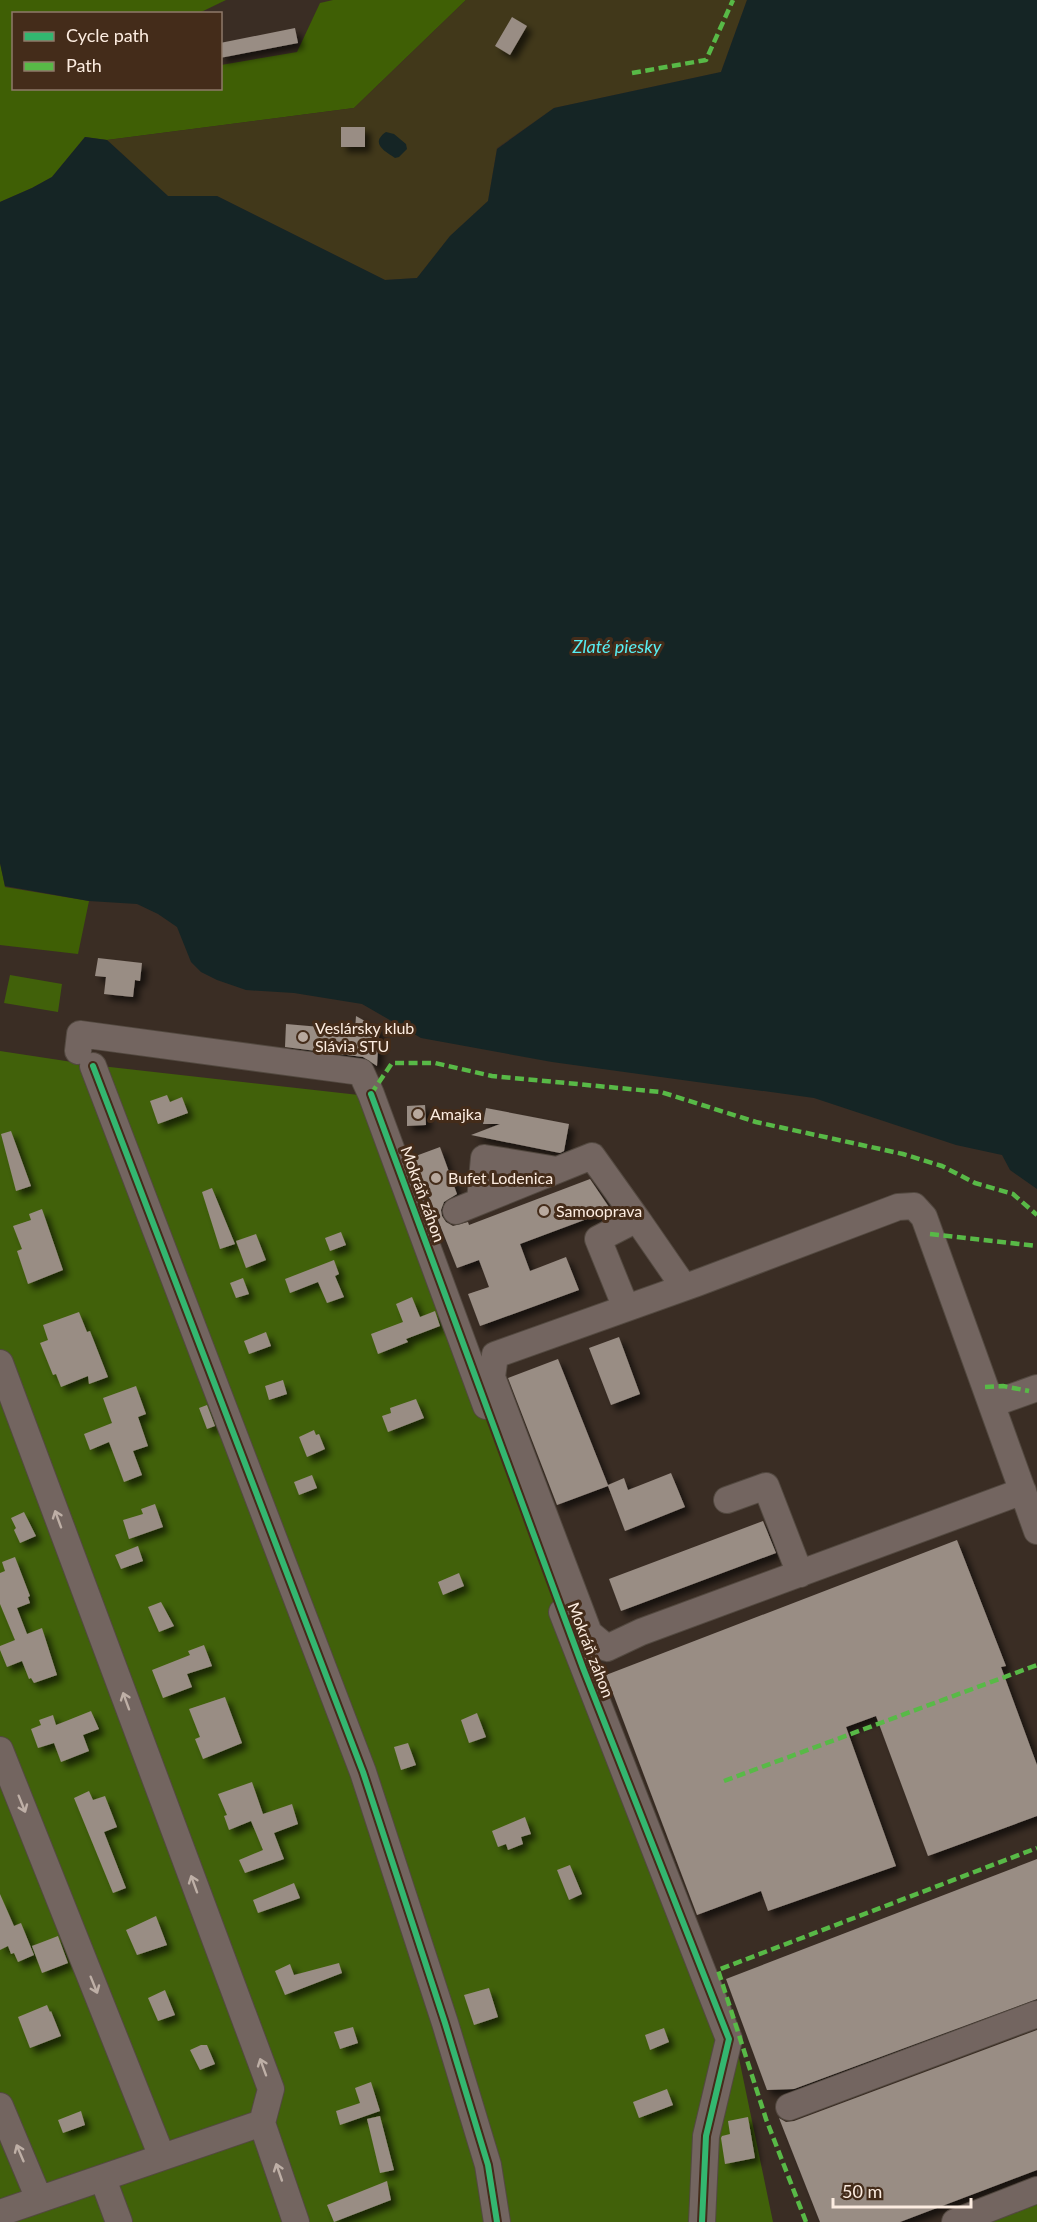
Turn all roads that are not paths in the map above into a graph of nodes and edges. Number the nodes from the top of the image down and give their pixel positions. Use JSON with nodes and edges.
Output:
{"nodes":[{"id":1,"x":557,"y":1170,"type":"junction"},
{"id":2,"x":480,"y":1201,"type":"junction"},
{"id":3,"x":456,"y":1210,"type":"dead end"},
{"id":4,"x":636,"y":1219,"type":"junction"},
{"id":5,"x":684,"y":1287,"type":"junction"},
{"id":6,"x":626,"y":1308,"type":"junction"},
{"id":7,"x":0,"y":1363,"type":"edge"},
{"id":8,"x":1037,"y":1388,"type":"edge"},
{"id":9,"x":992,"y":1404,"type":"junction"},
{"id":10,"x":1023,"y":1491,"type":"junction"},
{"id":11,"x":728,"y":1500,"type":"dead end"},
{"id":12,"x":1037,"y":1531,"type":"edge"},
{"id":13,"x":800,"y":1574,"type":"junction"},
{"id":14,"x":0,"y":1750,"type":"edge"},
{"id":15,"x":1037,"y":2014,"type":"edge"},
{"id":16,"x":0,"y":2106,"type":"edge"},
{"id":17,"x":789,"y":2107,"type":"dead end"},
{"id":18,"x":262,"y":2123,"type":"junction"},
{"id":19,"x":162,"y":2157,"type":"junction"},
{"id":20,"x":103,"y":2179,"type":"junction"},
{"id":21,"x":1037,"y":2190,"type":"edge"},
{"id":22,"x":39,"y":2199,"type":"junction"},
{"id":23,"x":0,"y":2213,"type":"edge"},
{"id":24,"x":119,"y":2222,"type":"edge"},
{"id":25,"x":296,"y":2222,"type":"edge"},
{"id":26,"x":497,"y":2222,"type":"edge"},
{"id":27,"x":702,"y":2222,"type":"edge"},
{"id":28,"x":955,"y":2222,"type":"edge"}],
"edges":[{"from":1,"to":2,"type":"street"},
{"from":1,"to":2,"type":"street"},
{"from":1,"to":4,"type":"street"},
{"from":2,"to":3,"type":"street"},
{"from":4,"to":5,"type":"street"},
{"from":4,"to":6,"type":"street"},
{"from":5,"to":6,"type":"street"},
{"from":5,"to":9,"type":"street"},
{"from":6,"to":13,"type":"street"},
{"from":18,"to":7,"type":"street","one_way":true},
{"from":8,"to":9,"type":"street"},
{"from":9,"to":10,"type":"street"},
{"from":10,"to":12,"type":"street"},
{"from":10,"to":13,"type":"street"},
{"from":11,"to":13,"type":"street"},
{"from":14,"to":19,"type":"street","one_way":true},
{"from":15,"to":17,"type":"street"},
{"from":22,"to":16,"type":"street","one_way":true},
{"from":18,"to":19,"type":"street"},
{"from":25,"to":18,"type":"street","one_way":true},
{"from":19,"to":20,"type":"street"},
{"from":20,"to":22,"type":"street"},
{"from":20,"to":24,"type":"street"},
{"from":21,"to":28,"type":"street"},
{"from":22,"to":23,"type":"street"},
{"from":26,"to":27,"type":"street","name":"Mokráň záhon"}]}
